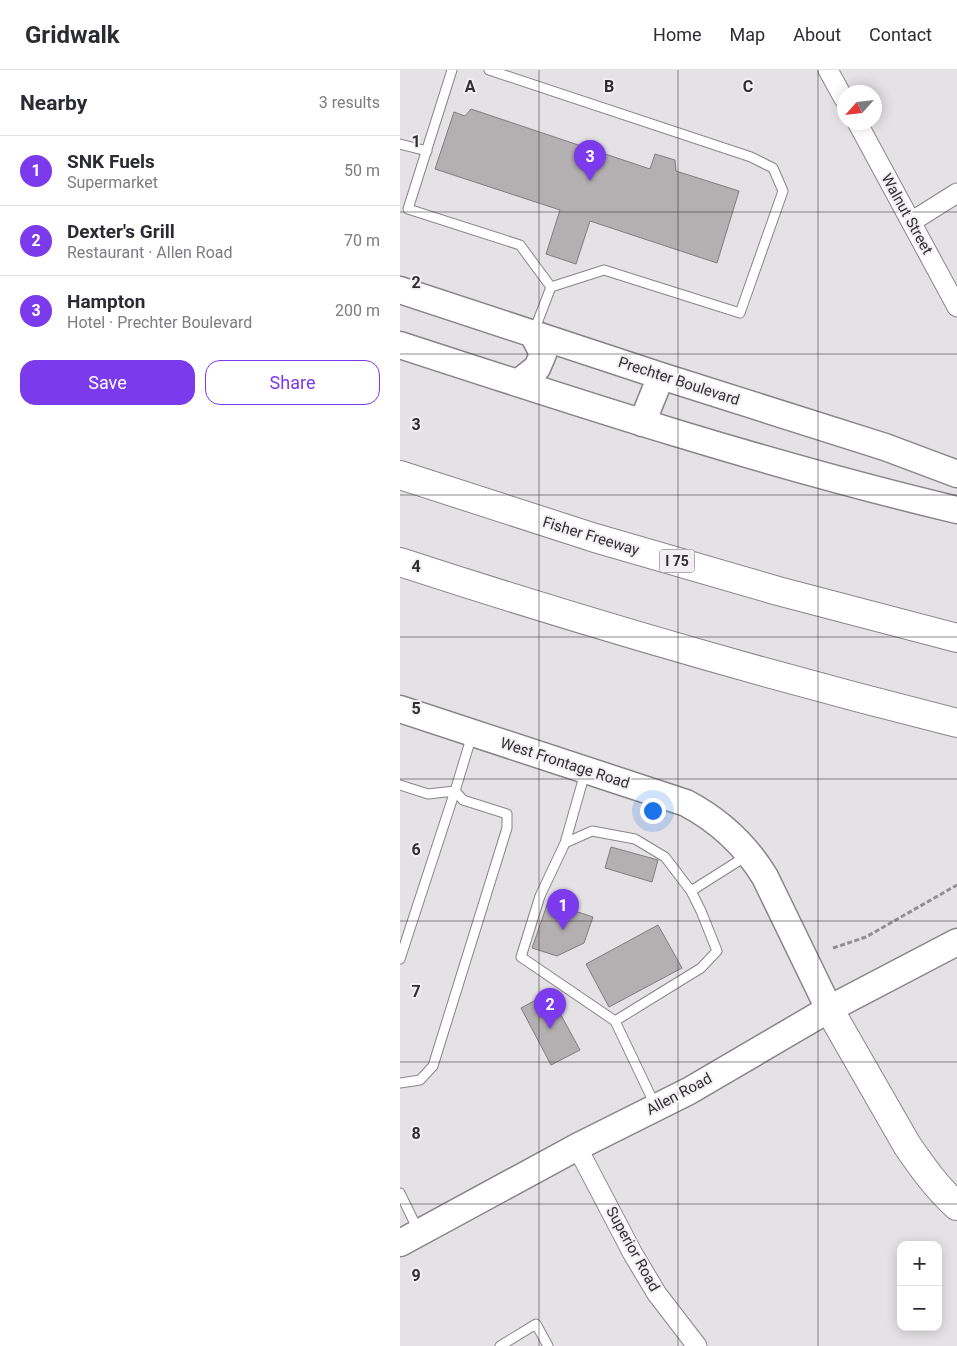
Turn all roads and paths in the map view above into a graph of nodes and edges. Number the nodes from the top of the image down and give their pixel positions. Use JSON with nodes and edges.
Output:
{"nodes":[{"id":1,"x":452,"y":70,"type":"edge"},
{"id":2,"x":489,"y":70,"type":"edge"},
{"id":3,"x":828,"y":70,"type":"edge"},
{"id":4,"x":837,"y":87,"type":"edge"},
{"id":5,"x":861,"y":130,"type":"edge"},
{"id":6,"x":400,"y":144,"type":"edge"},
{"id":7,"x":427,"y":151,"type":"junction"},
{"id":8,"x":957,"y":193,"type":"edge"},
{"id":9,"x":912,"y":222,"type":"junction"},
{"id":10,"x":551,"y":287,"type":"junction"},
{"id":11,"x":405,"y":297,"type":"edge"},
{"id":12,"x":957,"y":307,"type":"edge"},
{"id":13,"x":533,"y":334,"type":"junction"},
{"id":14,"x":400,"y":345,"type":"edge"},
{"id":15,"x":661,"y":376,"type":"junction"},
{"id":16,"x":518,"y":383,"type":"junction"},
{"id":17,"x":642,"y":423,"type":"junction"},
{"id":18,"x":955,"y":467,"type":"edge"},
{"id":19,"x":400,"y":475,"type":"edge"},
{"id":20,"x":957,"y":510,"type":"edge"},
{"id":21,"x":400,"y":562,"type":"edge"},
{"id":22,"x":957,"y":638,"type":"edge"},
{"id":23,"x":400,"y":709,"type":"edge"},
{"id":24,"x":957,"y":723,"type":"edge"},
{"id":25,"x":473,"y":733,"type":"junction"},
{"id":26,"x":586,"y":770,"type":"junction"},
{"id":27,"x":400,"y":785,"type":"edge"},
{"id":28,"x":455,"y":791,"type":"junction"},
{"id":29,"x":565,"y":843,"type":"junction"},
{"id":30,"x":750,"y":854,"type":"junction"},
{"id":31,"x":957,"y":885,"type":"edge"},
{"id":32,"x":691,"y":891,"type":"junction"},
{"id":33,"x":957,"y":942,"type":"edge"},
{"id":34,"x":833,"y":948,"type":"dead end"},
{"id":35,"x":400,"y":959,"type":"edge"},
{"id":36,"x":829,"y":1009,"type":"junction"},
{"id":37,"x":615,"y":1021,"type":"junction"},
{"id":38,"x":400,"y":1083,"type":"edge"},
{"id":39,"x":656,"y":1107,"type":"junction"},
{"id":40,"x":577,"y":1147,"type":"junction"},
{"id":41,"x":400,"y":1193,"type":"edge"},
{"id":42,"x":957,"y":1206,"type":"edge"},
{"id":43,"x":410,"y":1238,"type":"edge"},
{"id":44,"x":500,"y":1346,"type":"edge"},
{"id":45,"x":548,"y":1346,"type":"edge"},
{"id":46,"x":697,"y":1346,"type":"edge"}],
"edges":[{"from":1,"to":7,"type":"lane"},
{"from":2,"to":10,"type":"lane"},
{"from":3,"to":4,"type":"street"},
{"from":5,"to":9,"type":"street","name":"Walnut Street"},
{"from":6,"to":7,"type":"lane"},
{"from":7,"to":10,"type":"lane"},
{"from":8,"to":9,"type":"street"},
{"from":9,"to":12,"type":"street","name":"Walnut Street"},
{"from":10,"to":13,"type":"lane"},
{"from":11,"to":13,"type":"main road","name":"Prechter Boulevard"},
{"from":13,"to":15,"type":"main road","name":"Prechter Boulevard"},
{"from":13,"to":16,"type":"main road"},
{"from":14,"to":16,"type":"main road"},
{"from":15,"to":17,"type":"main road"},
{"from":15,"to":18,"type":"main road","name":"Prechter Boulevard"},
{"from":16,"to":17,"type":"main road"},
{"from":17,"to":20,"type":"main road"},
{"from":19,"to":22,"type":"highway","name":"Fisher Freeway","number":"I 75"},
{"from":21,"to":24,"type":"highway"},
{"from":23,"to":25,"type":"main road","name":"West Frontage Road"},
{"from":25,"to":26,"type":"main road","name":"West Frontage Road"},
{"from":25,"to":28,"type":"lane"},
{"from":26,"to":29,"type":"lane"},
{"from":26,"to":30,"type":"main road","name":"West Frontage Road"},
{"from":27,"to":28,"type":"lane"},
{"from":28,"to":35,"type":"lane"},
{"from":28,"to":38,"type":"lane"},
{"from":29,"to":32,"type":"lane"},
{"from":29,"to":37,"type":"lane"},
{"from":30,"to":32,"type":"lane"},
{"from":30,"to":36,"type":"main road","name":"West Frontage Road"},
{"from":31,"to":34,"type":"path"},
{"from":32,"to":37,"type":"lane"},
{"from":33,"to":36,"type":"main road","name":"Allen Road"},
{"from":36,"to":39,"type":"main road","name":"Allen Road"},
{"from":36,"to":42,"type":"highway"},
{"from":37,"to":39,"type":"lane"},
{"from":39,"to":40,"type":"main road","name":"Allen Road"},
{"from":40,"to":43,"type":"main road","name":"Allen Road"},
{"from":40,"to":46,"type":"street","name":"Superior Road"},
{"from":41,"to":43,"type":"lane"},
{"from":44,"to":45,"type":"lane"}]}
